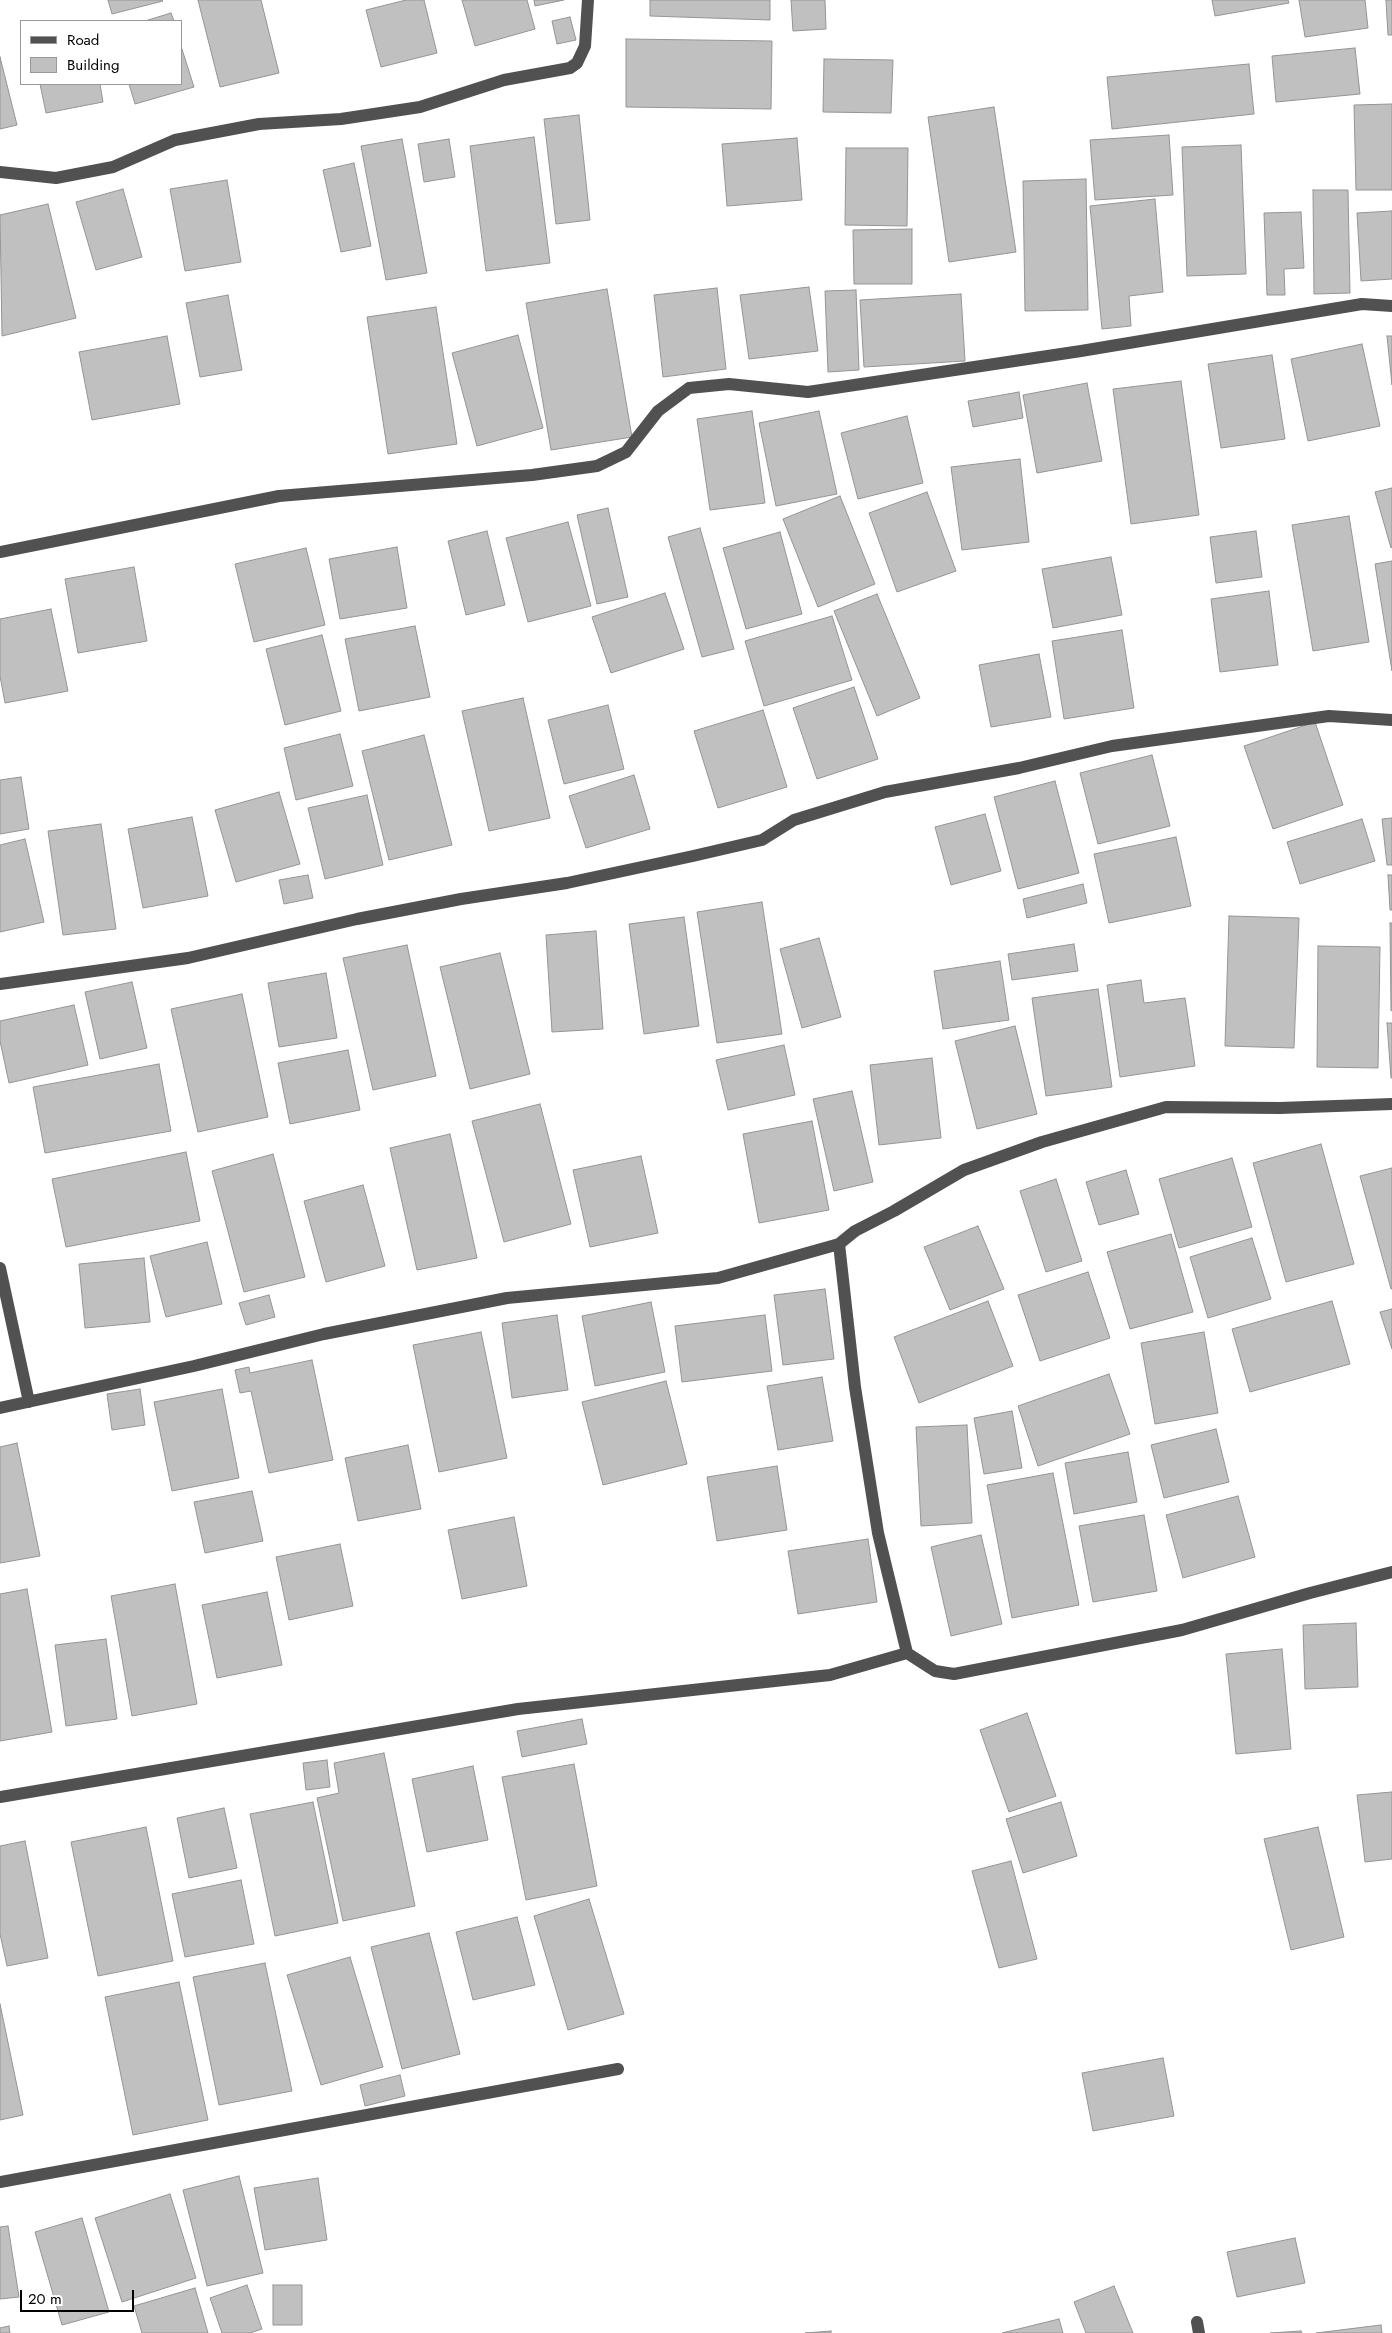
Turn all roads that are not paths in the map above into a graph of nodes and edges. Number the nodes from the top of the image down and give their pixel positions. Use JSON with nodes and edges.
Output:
{"nodes":[{"id":1,"x":588,"y":0,"type":"edge"},
{"id":2,"x":0,"y":172,"type":"edge"},
{"id":3,"x":1392,"y":306,"type":"edge"},
{"id":4,"x":0,"y":552,"type":"edge"},
{"id":5,"x":1392,"y":720,"type":"edge"},
{"id":6,"x":0,"y":984,"type":"edge"},
{"id":7,"x":1392,"y":1104,"type":"edge"},
{"id":8,"x":839,"y":1244,"type":"junction"},
{"id":9,"x":0,"y":1268,"type":"edge"},
{"id":10,"x":29,"y":1402,"type":"junction"},
{"id":11,"x":0,"y":1408,"type":"edge"},
{"id":12,"x":1392,"y":1572,"type":"edge"},
{"id":13,"x":907,"y":1653,"type":"junction"},
{"id":14,"x":0,"y":1797,"type":"edge"},
{"id":15,"x":618,"y":2069,"type":"dead end"},
{"id":16,"x":0,"y":2182,"type":"edge"}],
"edges":[{"from":1,"to":2,"type":"street"},
{"from":3,"to":4,"type":"street"},
{"from":5,"to":6,"type":"street"},
{"from":7,"to":8,"type":"street"},
{"from":8,"to":10,"type":"street"},
{"from":8,"to":13,"type":"street"},
{"from":9,"to":10,"type":"street"},
{"from":10,"to":11,"type":"street"},
{"from":12,"to":13,"type":"street"},
{"from":13,"to":14,"type":"street"},
{"from":15,"to":16,"type":"street"}]}
